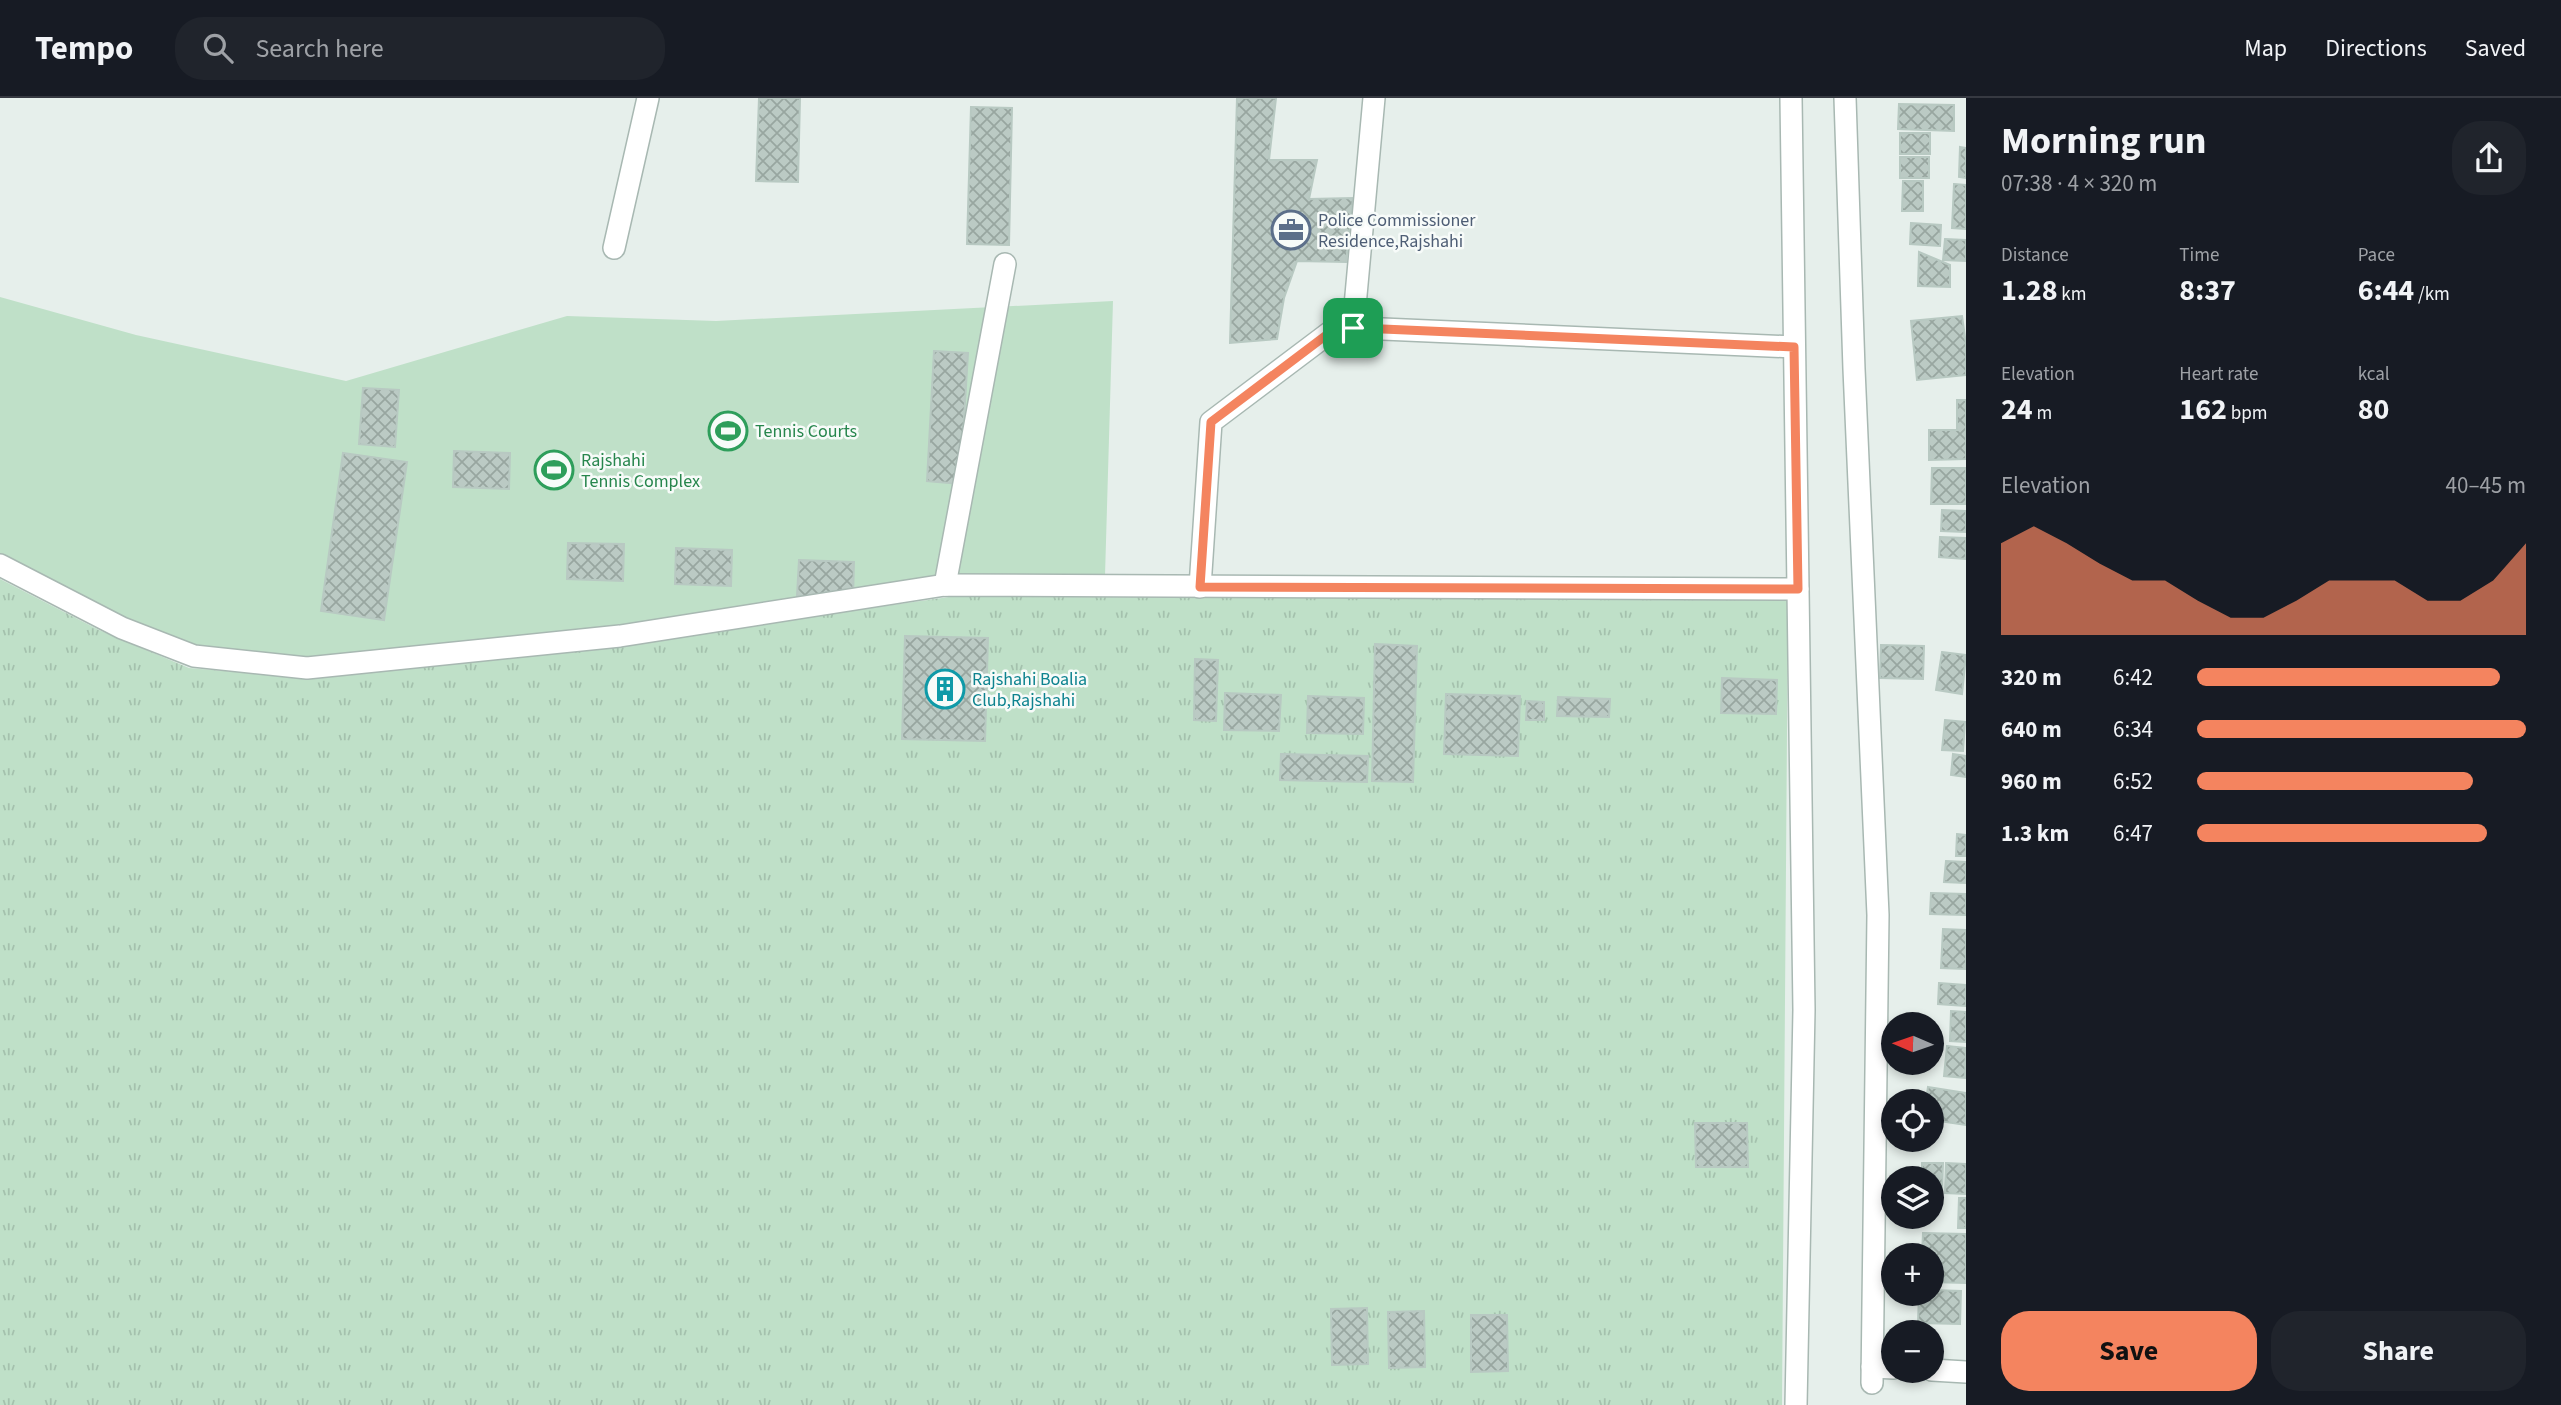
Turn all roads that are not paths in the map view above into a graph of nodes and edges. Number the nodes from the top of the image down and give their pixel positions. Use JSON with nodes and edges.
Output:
{"nodes":[{"id":1,"x":648,"y":98,"type":"edge"},
{"id":2,"x":1374,"y":98,"type":"edge"},
{"id":3,"x":1791,"y":98,"type":"edge"},
{"id":4,"x":1845,"y":98,"type":"edge"},
{"id":5,"x":614,"y":248,"type":"dead end"},
{"id":6,"x":1005,"y":264,"type":"dead end"},
{"id":7,"x":1353,"y":328,"type":"junction"},
{"id":8,"x":1794,"y":347,"type":"junction"},
{"id":9,"x":0,"y":565,"type":"edge"},
{"id":10,"x":945,"y":585,"type":"junction"},
{"id":11,"x":1200,"y":587,"type":"junction"},
{"id":12,"x":1798,"y":589,"type":"junction"},
{"id":13,"x":1944,"y":1371,"type":"edge"},
{"id":14,"x":1966,"y":1372,"type":"edge"},
{"id":15,"x":1879,"y":1373,"type":"edge"},
{"id":16,"x":1796,"y":1405,"type":"edge"}],
"edges":[{"from":1,"to":5,"type":"street"},
{"from":2,"to":7,"type":"street"},
{"from":3,"to":8,"type":"street"},
{"from":4,"to":15,"type":"street"},
{"from":6,"to":10,"type":"street"},
{"from":7,"to":8,"type":"street"},
{"from":7,"to":11,"type":"street"},
{"from":8,"to":12,"type":"street"},
{"from":9,"to":10,"type":"street"},
{"from":10,"to":11,"type":"street"},
{"from":11,"to":12,"type":"street"},
{"from":12,"to":16,"type":"street"},
{"from":13,"to":14,"type":"street"}]}
